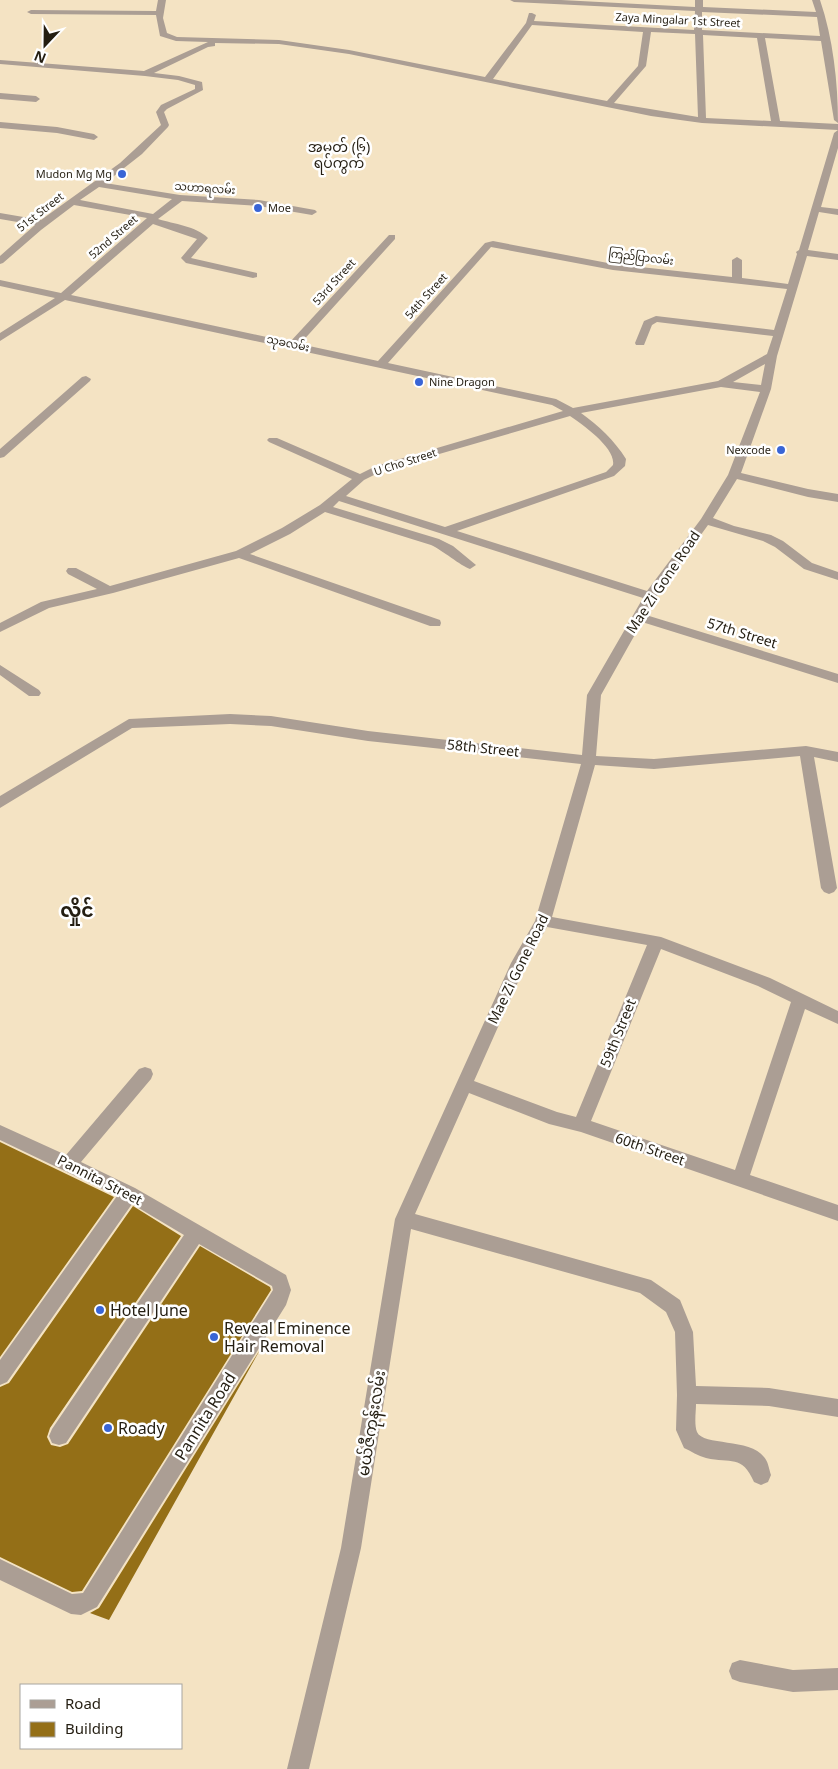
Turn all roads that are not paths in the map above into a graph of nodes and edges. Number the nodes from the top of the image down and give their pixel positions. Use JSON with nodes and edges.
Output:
{"nodes":[{"id":1,"x":162,"y":0,"type":"edge"},
{"id":2,"x":514,"y":0,"type":"edge"},
{"id":3,"x":536,"y":0,"type":"edge"},
{"id":4,"x":816,"y":0,"type":"edge"},
{"id":5,"x":699,"y":4,"type":"edge"},
{"id":6,"x":31,"y":12,"type":"dead end"},
{"id":7,"x":160,"y":13,"type":"junction"},
{"id":8,"x":821,"y":15,"type":"junction"},
{"id":9,"x":530,"y":23,"type":"junction"},
{"id":10,"x":647,"y":29,"type":"junction"},
{"id":11,"x":698,"y":32,"type":"junction"},
{"id":12,"x":760,"y":36,"type":"junction"},
{"id":13,"x":824,"y":39,"type":"junction"},
{"id":14,"x":237,"y":41,"type":"junction"},
{"id":15,"x":0,"y":62,"type":"edge"},
{"id":16,"x":145,"y":74,"type":"junction"},
{"id":17,"x":488,"y":79,"type":"junction"},
{"id":18,"x":835,"y":95,"type":"edge"},
{"id":19,"x":0,"y":96,"type":"edge"},
{"id":20,"x":36,"y":99,"type":"dead end"},
{"id":21,"x":609,"y":104,"type":"junction"},
{"id":22,"x":702,"y":120,"type":"junction"},
{"id":23,"x":838,"y":120,"type":"edge"},
{"id":24,"x":0,"y":125,"type":"edge"},
{"id":25,"x":776,"y":125,"type":"junction"},
{"id":26,"x":838,"y":127,"type":"edge"},
{"id":27,"x":838,"y":133,"type":"edge"},
{"id":28,"x":94,"y":137,"type":"dead end"},
{"id":29,"x":832,"y":178,"type":"edge"},
{"id":30,"x":97,"y":184,"type":"junction"},
{"id":31,"x":180,"y":198,"type":"junction"},
{"id":32,"x":73,"y":202,"type":"junction"},
{"id":33,"x":816,"y":209,"type":"junction"},
{"id":34,"x":312,"y":212,"type":"dead end"},
{"id":35,"x":838,"y":212,"type":"edge"},
{"id":36,"x":0,"y":216,"type":"edge"},
{"id":37,"x":153,"y":219,"type":"junction"},
{"id":38,"x":42,"y":223,"type":"junction"},
{"id":39,"x":392,"y":237,"type":"dead end"},
{"id":40,"x":488,"y":245,"type":"joint"},
{"id":41,"x":801,"y":252,"type":"junction"},
{"id":42,"x":838,"y":257,"type":"edge"},
{"id":43,"x":737,"y":260,"type":"dead end"},
{"id":44,"x":0,"y":261,"type":"edge"},
{"id":45,"x":253,"y":276,"type":"dead end"},
{"id":46,"x":737,"y":280,"type":"junction"},
{"id":47,"x":0,"y":283,"type":"edge"},
{"id":48,"x":792,"y":287,"type":"junction"},
{"id":49,"x":63,"y":296,"type":"junction"},
{"id":50,"x":778,"y":334,"type":"junction"},
{"id":51,"x":0,"y":338,"type":"edge"},
{"id":52,"x":640,"y":343,"type":"dead end"},
{"id":53,"x":294,"y":344,"type":"junction"},
{"id":54,"x":772,"y":356,"type":"junction"},
{"id":55,"x":382,"y":364,"type":"junction"},
{"id":56,"x":86,"y":379,"type":"dead end"},
{"id":57,"x":721,"y":384,"type":"junction"},
{"id":58,"x":766,"y":389,"type":"junction"},
{"id":59,"x":574,"y":411,"type":"junction"},
{"id":60,"x":273,"y":440,"type":"dead end"},
{"id":61,"x":0,"y":455,"type":"edge"},
{"id":62,"x":734,"y":475,"type":"junction"},
{"id":63,"x":360,"y":478,"type":"junction"},
{"id":64,"x":338,"y":496,"type":"junction"},
{"id":65,"x":838,"y":498,"type":"edge"},
{"id":66,"x":324,"y":508,"type":"junction"},
{"id":67,"x":706,"y":520,"type":"junction"},
{"id":68,"x":445,"y":531,"type":"junction"},
{"id":69,"x":240,"y":554,"type":"junction"},
{"id":70,"x":470,"y":565,"type":"dead end"},
{"id":71,"x":72,"y":571,"type":"dead end"},
{"id":72,"x":838,"y":576,"type":"edge"},
{"id":73,"x":108,"y":590,"type":"junction"},
{"id":74,"x":650,"y":596,"type":"junction"},
{"id":75,"x":637,"y":616,"type":"junction"},
{"id":76,"x":435,"y":623,"type":"dead end"},
{"id":77,"x":0,"y":628,"type":"edge"},
{"id":78,"x":0,"y":669,"type":"edge"},
{"id":79,"x":838,"y":679,"type":"edge"},
{"id":80,"x":34,"y":694,"type":"dead end"},
{"id":81,"x":806,"y":750,"type":"junction"},
{"id":82,"x":838,"y":757,"type":"edge"},
{"id":83,"x":590,"y":760,"type":"junction"},
{"id":84,"x":0,"y":803,"type":"edge"},
{"id":85,"x":829,"y":888,"type":"dead end"},
{"id":86,"x":543,"y":921,"type":"junction"},
{"id":87,"x":656,"y":941,"type":"junction"},
{"id":88,"x":800,"y":999,"type":"junction"},
{"id":89,"x":838,"y":1018,"type":"edge"},
{"id":90,"x":145,"y":1074,"type":"dead end"},
{"id":91,"x":464,"y":1084,"type":"junction"},
{"id":92,"x":580,"y":1125,"type":"junction"},
{"id":93,"x":0,"y":1132,"type":"edge"},
{"id":94,"x":69,"y":1164,"type":"junction"},
{"id":95,"x":740,"y":1180,"type":"junction"},
{"id":96,"x":129,"y":1193,"type":"junction"},
{"id":97,"x":838,"y":1213,"type":"edge"},
{"id":98,"x":404,"y":1219,"type":"junction"},
{"id":99,"x":196,"y":1234,"type":"junction"},
{"id":100,"x":0,"y":1376,"type":"edge"},
{"id":101,"x":687,"y":1395,"type":"junction"},
{"id":102,"x":838,"y":1408,"type":"edge"},
{"id":103,"x":59,"y":1436,"type":"dead end"},
{"id":104,"x":761,"y":1475,"type":"dead end"},
{"id":105,"x":0,"y":1569,"type":"edge"},
{"id":106,"x":740,"y":1671,"type":"dead end"},
{"id":107,"x":838,"y":1680,"type":"edge"},
{"id":108,"x":298,"y":1769,"type":"edge"}],
"edges":[{"from":1,"to":7,"type":"street"},
{"from":2,"to":3,"type":"street"},
{"from":3,"to":5,"type":"street"},
{"from":3,"to":9,"type":"street"},
{"from":4,"to":8,"type":"street"},
{"from":5,"to":8,"type":"street"},
{"from":5,"to":11,"type":"street"},
{"from":6,"to":7,"type":"street"},
{"from":7,"to":14,"type":"street"},
{"from":8,"to":13,"type":"street"},
{"from":9,"to":10,"type":"street","name":"Zaya Mingalar 1st Street"},
{"from":9,"to":17,"type":"street"},
{"from":10,"to":11,"type":"street","name":"Zaya Mingalar 1st Street"},
{"from":10,"to":21,"type":"street"},
{"from":11,"to":12,"type":"street","name":"Zaya Mingalar 1st Street"},
{"from":11,"to":22,"type":"street"},
{"from":12,"to":13,"type":"street","name":"Zaya Mingalar 1st Street"},
{"from":12,"to":25,"type":"street"},
{"from":13,"to":18,"type":"street"},
{"from":14,"to":16,"type":"street"},
{"from":14,"to":17,"type":"street"},
{"from":15,"to":16,"type":"street"},
{"from":16,"to":30,"type":"street","name":"51st Street"},
{"from":17,"to":21,"type":"street"},
{"from":18,"to":23,"type":"street"},
{"from":19,"to":20,"type":"street"},
{"from":21,"to":22,"type":"street"},
{"from":22,"to":25,"type":"street"},
{"from":24,"to":28,"type":"street"},
{"from":25,"to":26,"type":"street"},
{"from":27,"to":29,"type":"street","name":"Mae Zi Gone Road"},
{"from":29,"to":33,"type":"street","name":"Mae Zi Gone Road"},
{"from":30,"to":31,"type":"street","name":"သဟာရလမ်း"},
{"from":30,"to":32,"type":"street","name":"51st Street"},
{"from":31,"to":34,"type":"street","name":"သဟာရလမ်း"},
{"from":31,"to":37,"type":"street","name":"52nd Street"},
{"from":32,"to":37,"type":"street"},
{"from":32,"to":38,"type":"street","name":"51st Street"},
{"from":33,"to":35,"type":"street"},
{"from":33,"to":41,"type":"street","name":"Mae Zi Gone Road"},
{"from":36,"to":38,"type":"street"},
{"from":37,"to":45,"type":"street"},
{"from":37,"to":49,"type":"street","name":"52nd Street"},
{"from":38,"to":44,"type":"street","name":"51st Street"},
{"from":39,"to":53,"type":"street","name":"53rd Street"},
{"from":40,"to":46,"type":"street","name":"ကြည်ပြာလမ်း"},
{"from":40,"to":55,"type":"street","name":"54th Street"},
{"from":41,"to":42,"type":"street"},
{"from":41,"to":48,"type":"street","name":"Mae Zi Gone Road"},
{"from":43,"to":46,"type":"street"},
{"from":46,"to":48,"type":"street","name":"ကြည်ပြာလမ်း"},
{"from":47,"to":49,"type":"street","name":"သုခလမ်း"},
{"from":48,"to":50,"type":"street","name":"Mae Zi Gone Road"},
{"from":49,"to":51,"type":"street","name":"52nd Street"},
{"from":49,"to":53,"type":"street","name":"သုခလမ်း"},
{"from":50,"to":52,"type":"street"},
{"from":50,"to":54,"type":"street","name":"Mae Zi Gone Road"},
{"from":53,"to":55,"type":"street","name":"သုခလမ်း"},
{"from":54,"to":57,"type":"street","name":"U Cho Street"},
{"from":54,"to":58,"type":"street","name":"Mae Zi Gone Road"},
{"from":55,"to":59,"type":"street","name":"သုခလမ်း"},
{"from":56,"to":61,"type":"street"},
{"from":57,"to":58,"type":"street"},
{"from":57,"to":59,"type":"street","name":"U Cho Street"},
{"from":58,"to":62,"type":"street","name":"Mae Zi Gone Road"},
{"from":59,"to":63,"type":"street","name":"U Cho Street"},
{"from":59,"to":68,"type":"street"},
{"from":60,"to":63,"type":"street"},
{"from":62,"to":65,"type":"street"},
{"from":62,"to":67,"type":"street","name":"Mae Zi Gone Road"},
{"from":63,"to":64,"type":"street","name":"U Cho Street"},
{"from":64,"to":66,"type":"street","name":"U Cho Street"},
{"from":64,"to":68,"type":"street"},
{"from":66,"to":69,"type":"street","name":"U Cho Street"},
{"from":66,"to":70,"type":"street"},
{"from":67,"to":72,"type":"street"},
{"from":67,"to":74,"type":"street","name":"Mae Zi Gone Road"},
{"from":68,"to":74,"type":"street"},
{"from":69,"to":73,"type":"street","name":"U Cho Street"},
{"from":69,"to":76,"type":"street"},
{"from":71,"to":73,"type":"street"},
{"from":73,"to":77,"type":"street","name":"U Cho Street"},
{"from":74,"to":75,"type":"street","name":"Mae Zi Gone Road"},
{"from":75,"to":79,"type":"street","name":"57th Street"},
{"from":75,"to":83,"type":"street","name":"Mae Zi Gone Road"},
{"from":78,"to":80,"type":"street"},
{"from":81,"to":82,"type":"street","name":"58th Street"},
{"from":81,"to":83,"type":"street","name":"58th Street"},
{"from":81,"to":85,"type":"street"},
{"from":83,"to":84,"type":"street","name":"58th Street"},
{"from":83,"to":86,"type":"street","name":"Mae Zi Gone Road"},
{"from":86,"to":87,"type":"street"},
{"from":86,"to":91,"type":"street","name":"Mae Zi Gone Road"},
{"from":87,"to":88,"type":"street"},
{"from":87,"to":92,"type":"street","name":"59th Street"},
{"from":88,"to":89,"type":"street"},
{"from":88,"to":95,"type":"street"},
{"from":90,"to":94,"type":"street"},
{"from":91,"to":92,"type":"street","name":"60th Street"},
{"from":91,"to":98,"type":"street","name":"မယ်ဇီကုန်းလမ်း"},
{"from":92,"to":95,"type":"street","name":"60th Street"},
{"from":93,"to":94,"type":"street","name":"Pannita Street"},
{"from":94,"to":96,"type":"street","name":"Pannita Street"},
{"from":95,"to":97,"type":"street","name":"60th Street"},
{"from":96,"to":99,"type":"street","name":"Pannita Street"},
{"from":96,"to":100,"type":"street"},
{"from":98,"to":101,"type":"street"},
{"from":98,"to":108,"type":"street","name":"မယ်ဇီကုန်းလမ်း"},
{"from":99,"to":103,"type":"street"},
{"from":99,"to":105,"type":"street","name":"Pannita Road"},
{"from":101,"to":102,"type":"street"},
{"from":101,"to":104,"type":"street"},
{"from":106,"to":107,"type":"street"}]}
